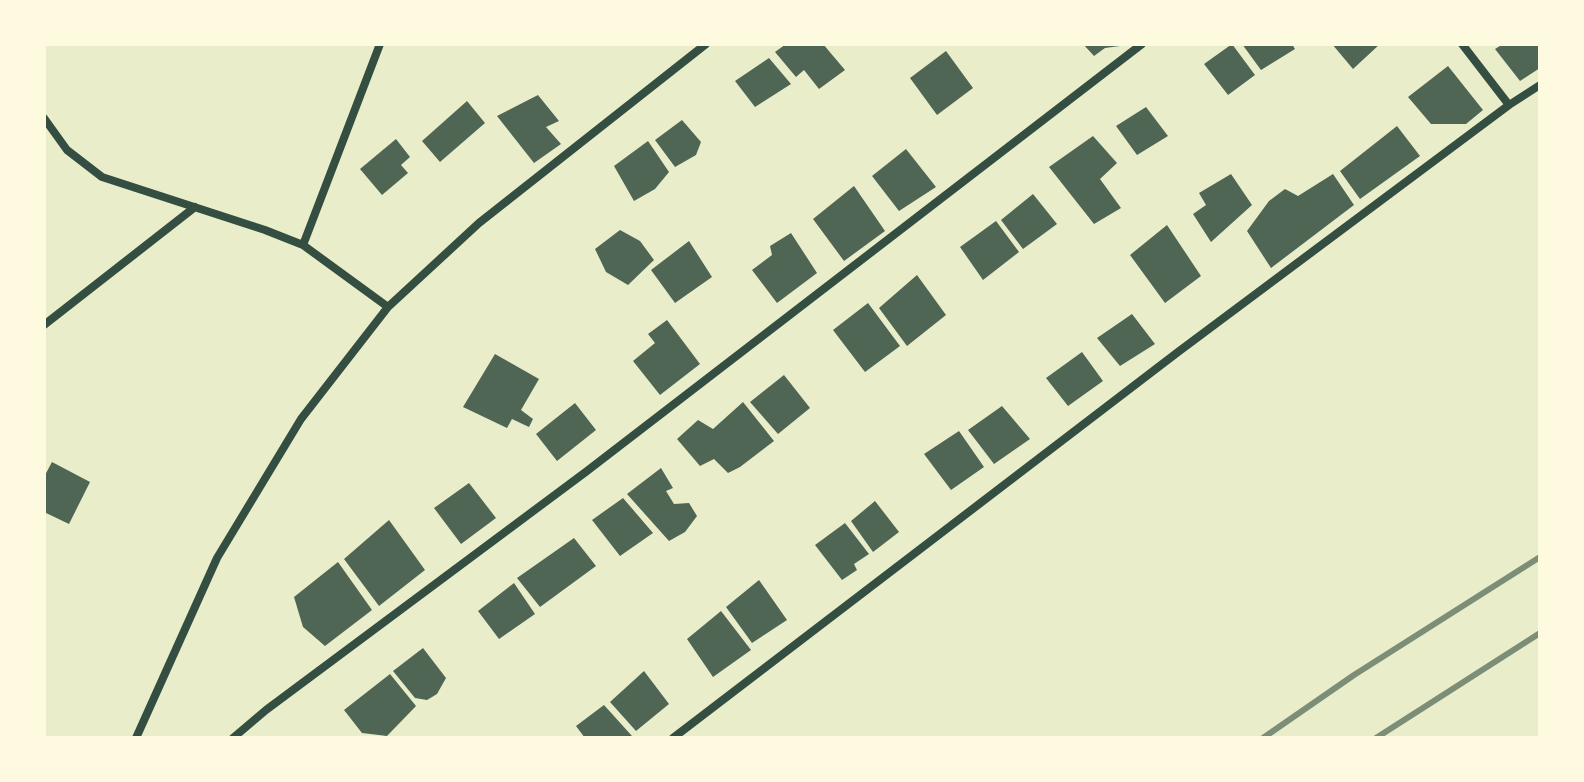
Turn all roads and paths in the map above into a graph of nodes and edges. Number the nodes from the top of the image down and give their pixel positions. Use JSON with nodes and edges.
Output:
{"nodes":[{"id":1,"x":380,"y":44,"type":"edge"},
{"id":2,"x":706,"y":44,"type":"edge"},
{"id":3,"x":1142,"y":44,"type":"edge"},
{"id":4,"x":1462,"y":44,"type":"edge"},
{"id":5,"x":1540,"y":85,"type":"edge"},
{"id":6,"x":1509,"y":105,"type":"junction"},
{"id":7,"x":44,"y":118,"type":"edge"},
{"id":8,"x":195,"y":207,"type":"junction"},
{"id":9,"x":303,"y":245,"type":"junction"},
{"id":10,"x":388,"y":307,"type":"junction"},
{"id":11,"x":44,"y":325,"type":"edge"},
{"id":12,"x":136,"y":738,"type":"edge"},
{"id":13,"x":233,"y":738,"type":"edge"},
{"id":14,"x":673,"y":738,"type":"edge"}],
"edges":[{"from":1,"to":9,"type":"street"},
{"from":2,"to":10,"type":"street"},
{"from":3,"to":13,"type":"street"},
{"from":4,"to":6,"type":"street"},
{"from":5,"to":6,"type":"street"},
{"from":6,"to":14,"type":"street"},
{"from":7,"to":8,"type":"street"},
{"from":8,"to":9,"type":"street"},
{"from":8,"to":11,"type":"street"},
{"from":9,"to":10,"type":"street"},
{"from":10,"to":12,"type":"street"}]}
